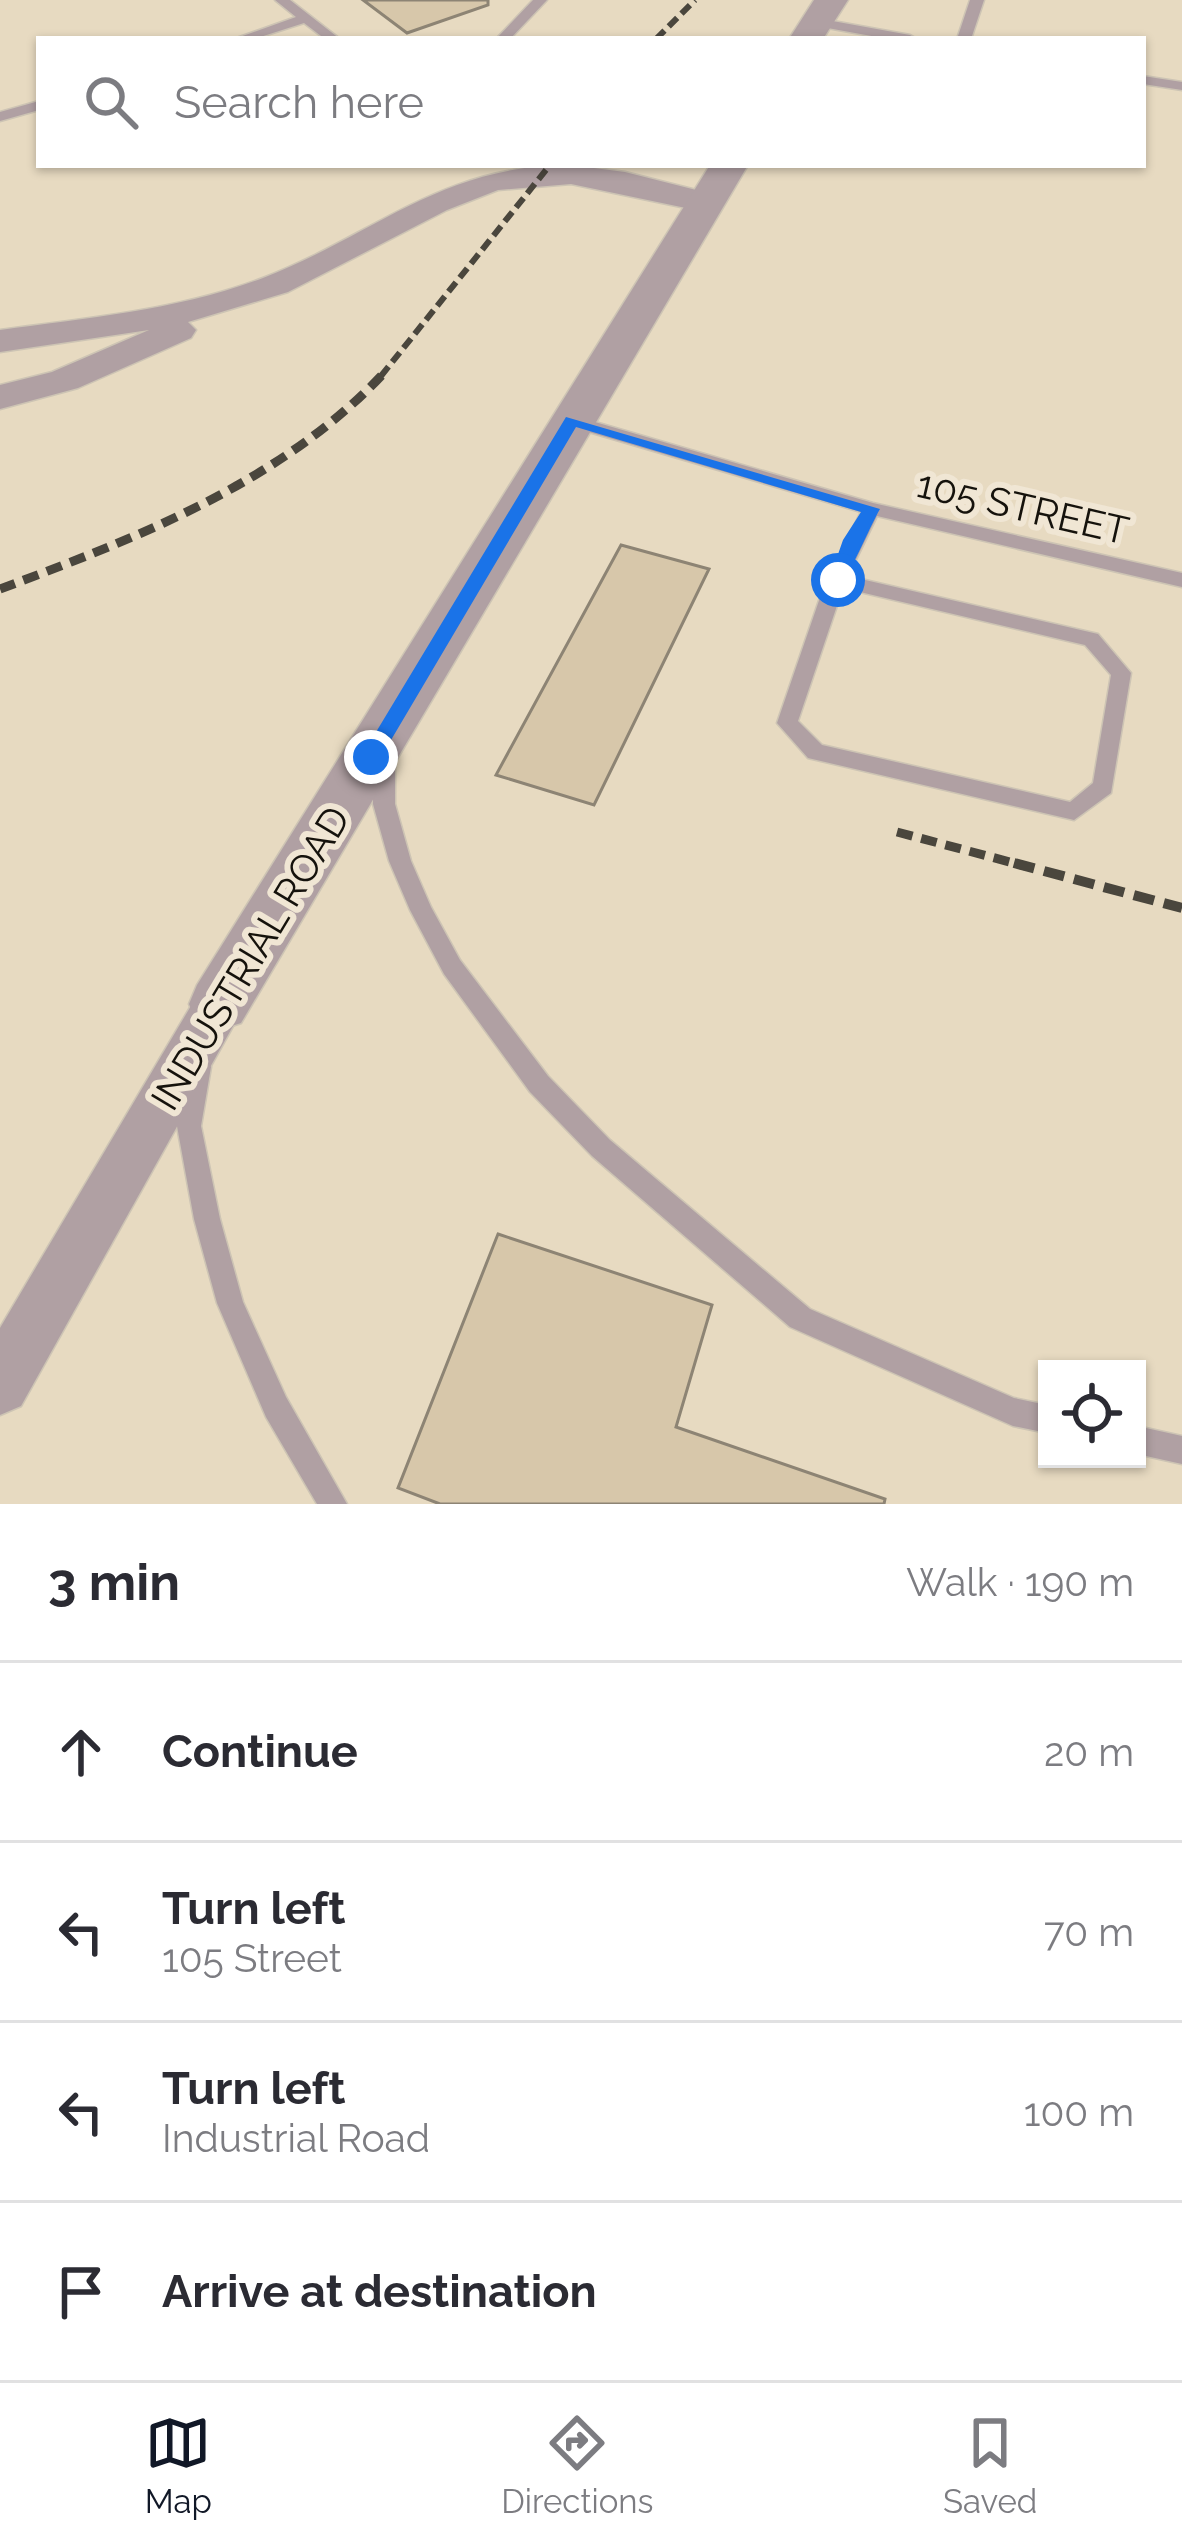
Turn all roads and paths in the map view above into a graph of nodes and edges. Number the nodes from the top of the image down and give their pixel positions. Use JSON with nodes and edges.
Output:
{"nodes":[{"id":1,"x":283,"y":0,"type":"edge"},
{"id":2,"x":540,"y":0,"type":"edge"},
{"id":3,"x":977,"y":0,"type":"edge"},
{"id":4,"x":305,"y":18,"type":"junction"},
{"id":5,"x":818,"y":20,"type":"edge"},
{"id":6,"x":250,"y":36,"type":"edge"},
{"id":7,"x":329,"y":36,"type":"edge"},
{"id":8,"x":506,"y":36,"type":"edge"},
{"id":9,"x":895,"y":36,"type":"edge"},
{"id":10,"x":965,"y":36,"type":"edge"},
{"id":11,"x":1146,"y":80,"type":"edge"},
{"id":12,"x":1182,"y":86,"type":"edge"},
{"id":13,"x":36,"y":106,"type":"edge"},
{"id":14,"x":0,"y":117,"type":"edge"},
{"id":15,"x":717,"y":183,"type":"edge"},
{"id":16,"x":279,"y":284,"type":"junction"},
{"id":17,"x":0,"y":341,"type":"edge"},
{"id":18,"x":0,"y":397,"type":"edge"},
{"id":19,"x":572,"y":421,"type":"junction"},
{"id":20,"x":872,"y":509,"type":"junction"},
{"id":21,"x":838,"y":580,"type":"junction"},
{"id":22,"x":1182,"y":580,"type":"edge"},
{"id":23,"x":394,"y":713,"type":"junction"},
{"id":24,"x":219,"y":1004,"type":"junction"},
{"id":25,"x":0,"y":1385,"type":"edge"},
{"id":26,"x":1038,"y":1417,"type":"edge"},
{"id":27,"x":1146,"y":1442,"type":"edge"},
{"id":28,"x":1182,"y":1450,"type":"edge"},
{"id":29,"x":333,"y":1504,"type":"edge"}],
"edges":[{"from":1,"to":4,"type":"lane"},
{"from":2,"to":8,"type":"lane"},
{"from":3,"to":10,"type":"lane"},
{"from":4,"to":6,"type":"lane"},
{"from":4,"to":7,"type":"lane"},
{"from":5,"to":9,"type":"lane"},
{"from":11,"to":12,"type":"lane"},
{"from":13,"to":14,"type":"lane"},
{"from":15,"to":16,"type":"street"},
{"from":15,"to":19,"type":"street","name":"INDUSTRIAL ROAD"},
{"from":16,"to":17,"type":"street"},
{"from":16,"to":18,"type":"street"},
{"from":19,"to":20,"type":"lane","name":"105 STREET"},
{"from":19,"to":23,"type":"street","name":"INDUSTRIAL ROAD"},
{"from":20,"to":21,"type":"lane"},
{"from":20,"to":22,"type":"lane","name":"105 STREET"},
{"from":21,"to":21,"type":"lane"},
{"from":23,"to":24,"type":"street","name":"INDUSTRIAL ROAD"},
{"from":23,"to":26,"type":"lane"},
{"from":24,"to":25,"type":"street","name":"INDUSTRIAL ROAD"},
{"from":24,"to":29,"type":"lane"},
{"from":27,"to":28,"type":"lane"}]}
